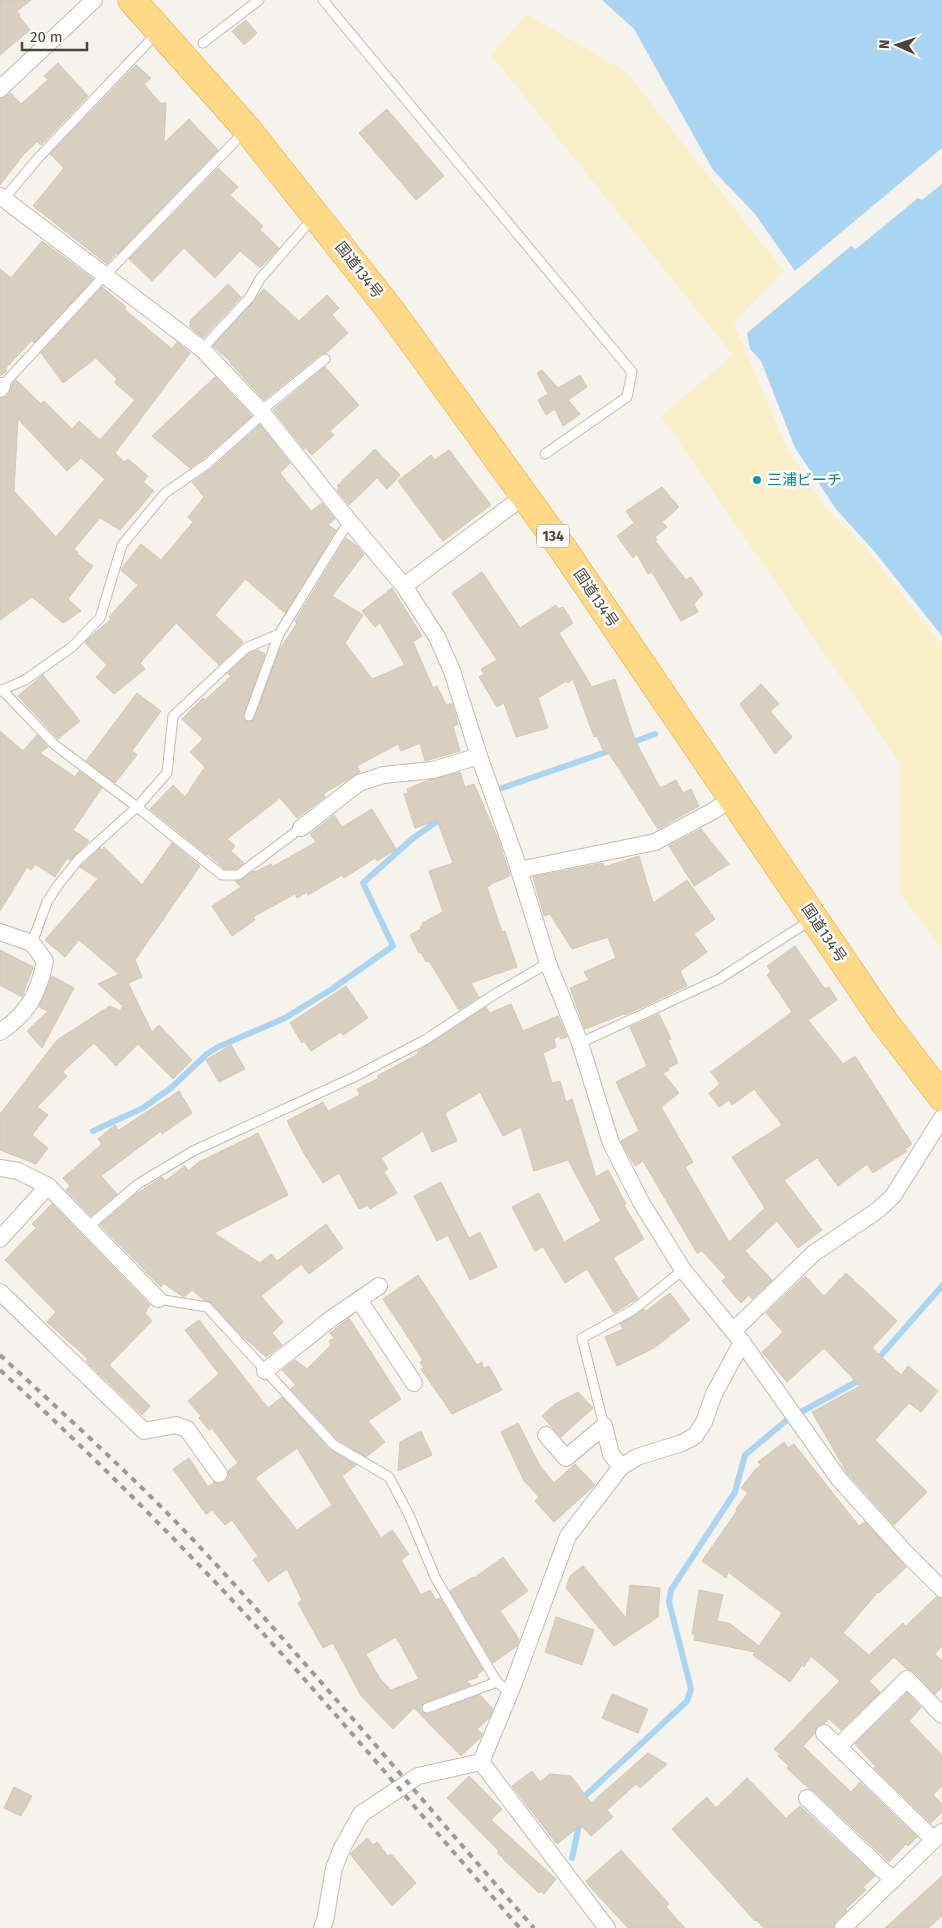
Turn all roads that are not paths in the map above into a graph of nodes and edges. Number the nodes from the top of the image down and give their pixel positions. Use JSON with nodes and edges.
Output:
{"nodes":[{"id":1,"x":94,"y":0,"type":"edge"},
{"id":2,"x":132,"y":0,"type":"edge"},
{"id":3,"x":259,"y":0,"type":"edge"},
{"id":4,"x":323,"y":0,"type":"edge"},
{"id":5,"x":160,"y":30,"type":"junction"},
{"id":6,"x":203,"y":43,"type":"dead end"},
{"id":7,"x":0,"y":89,"type":"edge"},
{"id":8,"x":247,"y":129,"type":"junction"},
{"id":9,"x":1,"y":199,"type":"edge"},
{"id":10,"x":316,"y":214,"type":"junction"},
{"id":11,"x":104,"y":276,"type":"junction"},
{"id":12,"x":202,"y":349,"type":"junction"},
{"id":13,"x":325,"y":359,"type":"dead end"},
{"id":14,"x":1,"y":387,"type":"edge"},
{"id":15,"x":262,"y":412,"type":"junction"},
{"id":16,"x":545,"y":454,"type":"dead end"},
{"id":17,"x":524,"y":496,"type":"junction"},
{"id":18,"x":349,"y":521,"type":"junction"},
{"id":19,"x":404,"y":586,"type":"junction"},
{"id":20,"x":279,"y":634,"type":"junction"},
{"id":21,"x":1,"y":691,"type":"edge"},
{"id":22,"x":249,"y":716,"type":"dead end"},
{"id":23,"x":479,"y":756,"type":"junction"},
{"id":24,"x":731,"y":799,"type":"junction"},
{"id":25,"x":137,"y":808,"type":"junction"},
{"id":26,"x":301,"y":828,"type":"joint"},
{"id":27,"x":519,"y":870,"type":"junction"},
{"id":28,"x":814,"y":919,"type":"junction"},
{"id":29,"x":0,"y":932,"type":"edge"},
{"id":30,"x":32,"y":943,"type":"junction"},
{"id":31,"x":548,"y":963,"type":"junction"},
{"id":32,"x":0,"y":1032,"type":"edge"},
{"id":33,"x":580,"y":1043,"type":"junction"},
{"id":34,"x":942,"y":1097,"type":"edge"},
{"id":35,"x":942,"y":1118,"type":"edge"},
{"id":36,"x":0,"y":1168,"type":"edge"},
{"id":37,"x":48,"y":1186,"type":"junction"},
{"id":38,"x":88,"y":1227,"type":"junction"},
{"id":39,"x":0,"y":1239,"type":"edge"},
{"id":40,"x":683,"y":1270,"type":"junction"},
{"id":41,"x":379,"y":1286,"type":"dead end"},
{"id":42,"x":0,"y":1292,"type":"edge"},
{"id":43,"x":158,"y":1299,"type":"joint"},
{"id":44,"x":359,"y":1300,"type":"junction"},
{"id":45,"x":737,"y":1336,"type":"junction"},
{"id":46,"x":265,"y":1372,"type":"junction"},
{"id":47,"x":414,"y":1383,"type":"dead end"},
{"id":48,"x":604,"y":1426,"type":"junction"},
{"id":49,"x":546,"y":1435,"type":"dead end"},
{"id":50,"x":621,"y":1467,"type":"junction"},
{"id":51,"x":219,"y":1474,"type":"dead end"},
{"id":52,"x":942,"y":1589,"type":"edge"},
{"id":53,"x":497,"y":1682,"type":"junction"},
{"id":54,"x":510,"y":1693,"type":"junction"},
{"id":55,"x":427,"y":1708,"type":"dead end"},
{"id":56,"x":942,"y":1715,"type":"edge"},
{"id":57,"x":824,"y":1733,"type":"dead end"},
{"id":58,"x":839,"y":1746,"type":"junction"},
{"id":59,"x":481,"y":1762,"type":"junction"},
{"id":60,"x":807,"y":1798,"type":"dead end"},
{"id":61,"x":938,"y":1835,"type":"edge"},
{"id":62,"x":894,"y":1880,"type":"junction"},
{"id":63,"x":322,"y":1928,"type":"edge"},
{"id":64,"x":607,"y":1928,"type":"edge"},
{"id":65,"x":843,"y":1928,"type":"edge"}],
"edges":[{"from":1,"to":7,"type":"street"},
{"from":2,"to":5,"type":"highway","name":"国道134号","number":"134"},
{"from":3,"to":6,"type":"lane"},
{"from":4,"to":16,"type":"lane"},
{"from":5,"to":8,"type":"highway","name":"国道134号","number":"134"},
{"from":5,"to":9,"type":"lane"},
{"from":8,"to":10,"type":"highway","name":"国道134号","number":"134"},
{"from":8,"to":11,"type":"lane"},
{"from":9,"to":11,"type":"street"},
{"from":10,"to":12,"type":"lane"},
{"from":10,"to":17,"type":"highway","name":"国道134号","number":"134"},
{"from":11,"to":12,"type":"street"},
{"from":11,"to":14,"type":"lane"},
{"from":12,"to":15,"type":"street"},
{"from":13,"to":15,"type":"lane"},
{"from":15,"to":18,"type":"street"},
{"from":15,"to":21,"type":"lane"},
{"from":17,"to":19,"type":"street"},
{"from":17,"to":24,"type":"highway","name":"国道134号","number":"134"},
{"from":18,"to":19,"type":"street"},
{"from":18,"to":20,"type":"lane"},
{"from":19,"to":23,"type":"street"},
{"from":20,"to":22,"type":"lane"},
{"from":20,"to":25,"type":"lane"},
{"from":21,"to":25,"type":"lane"},
{"from":23,"to":26,"type":"street"},
{"from":23,"to":27,"type":"street"},
{"from":24,"to":27,"type":"street"},
{"from":24,"to":28,"type":"highway","name":"国道134号","number":"134"},
{"from":25,"to":26,"type":"lane"},
{"from":25,"to":30,"type":"lane"},
{"from":27,"to":31,"type":"street"},
{"from":28,"to":33,"type":"lane"},
{"from":28,"to":34,"type":"highway","name":"国道134号","number":"134"},
{"from":29,"to":30,"type":"street"},
{"from":30,"to":32,"type":"street"},
{"from":31,"to":33,"type":"street"},
{"from":31,"to":38,"type":"lane"},
{"from":33,"to":40,"type":"street"},
{"from":35,"to":45,"type":"street"},
{"from":36,"to":37,"type":"street"},
{"from":37,"to":38,"type":"street"},
{"from":37,"to":39,"type":"street"},
{"from":38,"to":43,"type":"street"},
{"from":40,"to":45,"type":"street"},
{"from":40,"to":48,"type":"lane"},
{"from":41,"to":44,"type":"street"},
{"from":42,"to":51,"type":"street"},
{"from":43,"to":46,"type":"lane"},
{"from":44,"to":46,"type":"street"},
{"from":44,"to":47,"type":"street"},
{"from":45,"to":50,"type":"street"},
{"from":45,"to":52,"type":"street"},
{"from":46,"to":53,"type":"lane"},
{"from":48,"to":49,"type":"street"},
{"from":48,"to":50,"type":"street"},
{"from":50,"to":54,"type":"street"},
{"from":53,"to":54,"type":"lane"},
{"from":53,"to":55,"type":"lane"},
{"from":54,"to":59,"type":"street"},
{"from":56,"to":58,"type":"street"},
{"from":57,"to":58,"type":"street"},
{"from":58,"to":61,"type":"street"},
{"from":59,"to":63,"type":"street"},
{"from":59,"to":64,"type":"street"},
{"from":60,"to":62,"type":"street"},
{"from":61,"to":62,"type":"street"},
{"from":62,"to":65,"type":"street"}]}
